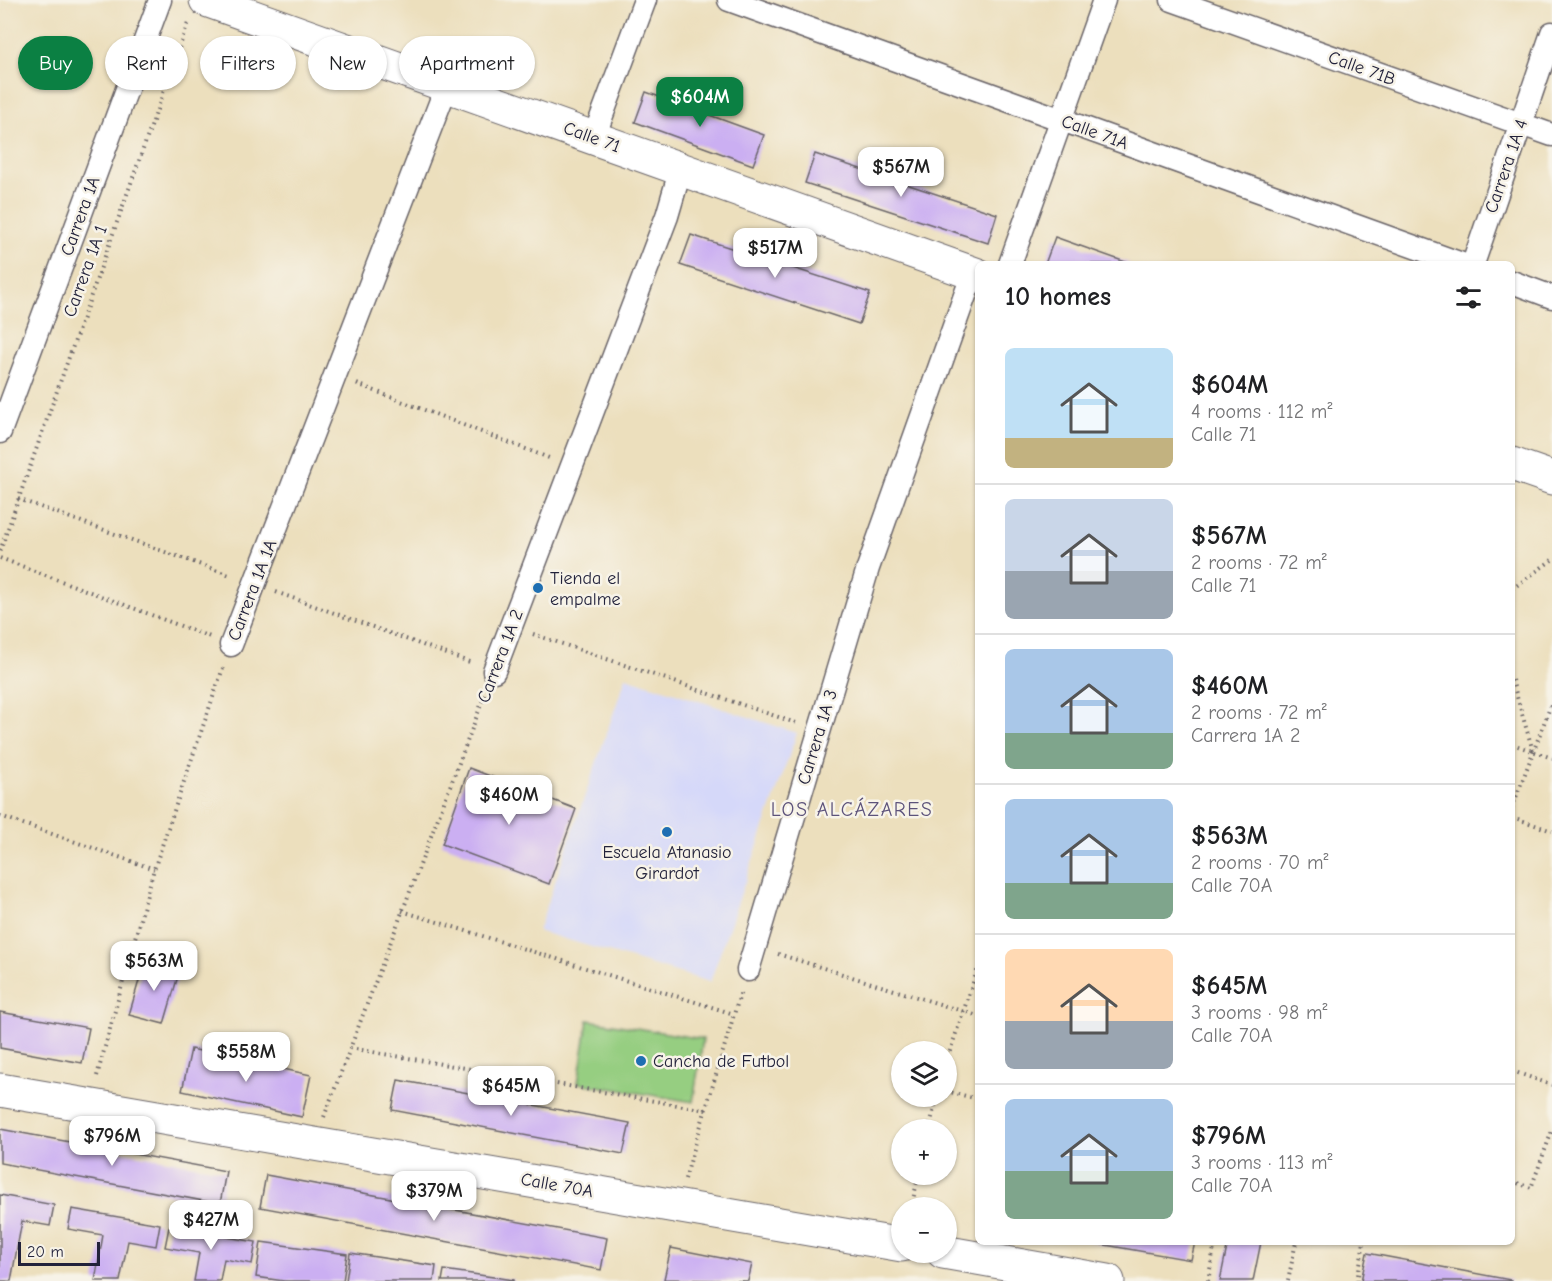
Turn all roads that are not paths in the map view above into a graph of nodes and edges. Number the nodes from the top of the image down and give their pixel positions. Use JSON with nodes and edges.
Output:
{"nodes":[{"id":1,"x":160,"y":0,"type":"edge"},
{"id":2,"x":645,"y":0,"type":"edge"},
{"id":3,"x":729,"y":0,"type":"edge"},
{"id":4,"x":1104,"y":0,"type":"edge"},
{"id":5,"x":1172,"y":0,"type":"edge"},
{"id":6,"x":197,"y":11,"type":"edge"},
{"id":7,"x":1552,"y":33,"type":"edge"},
{"id":8,"x":399,"y":71,"type":"edge"},
{"id":9,"x":445,"y":90,"type":"edge"},
{"id":10,"x":461,"y":90,"type":"edge"},
{"id":11,"x":1061,"y":120,"type":"junction"},
{"id":12,"x":1520,"y":124,"type":"junction"},
{"id":13,"x":1552,"y":135,"type":"edge"},
{"id":14,"x":594,"y":137,"type":"junction"},
{"id":15,"x":681,"y":168,"type":"junction"},
{"id":16,"x":1011,"y":261,"type":"edge"},
{"id":17,"x":1454,"y":261,"type":"edge"},
{"id":18,"x":1474,"y":261,"type":"edge"},
{"id":19,"x":975,"y":274,"type":"edge"},
{"id":20,"x":1515,"y":283,"type":"edge"},
{"id":21,"x":1552,"y":297,"type":"edge"},
{"id":22,"x":0,"y":432,"type":"edge"},
{"id":23,"x":1515,"y":465,"type":"edge"},
{"id":24,"x":1552,"y":478,"type":"edge"},
{"id":25,"x":231,"y":645,"type":"road end"},
{"id":26,"x":494,"y":671,"type":"road end"},
{"id":27,"x":748,"y":970,"type":"road end"},
{"id":28,"x":0,"y":1090,"type":"edge"},
{"id":29,"x":891,"y":1243,"type":"edge"},
{"id":30,"x":957,"y":1254,"type":"edge"},
{"id":31,"x":1108,"y":1281,"type":"edge"}],
"edges":[{"from":1,"to":22,"type":"street","name":"Carrera 1A"},
{"from":2,"to":14,"type":"street"},
{"from":3,"to":11,"type":"street","name":"Calle 71A"},
{"from":4,"to":11,"type":"street"},
{"from":5,"to":12,"type":"street","name":"Calle 71B"},
{"from":6,"to":8,"type":"street","name":"Calle 71"},
{"from":7,"to":12,"type":"street","name":"Carrera 1A 4"},
{"from":9,"to":25,"type":"street","name":"Carrera 1A 1A"},
{"from":10,"to":14,"type":"street","name":"Calle 71"},
{"from":11,"to":16,"type":"street"},
{"from":11,"to":17,"type":"street","name":"Calle 71A"},
{"from":12,"to":13,"type":"street","name":"Calle 71B"},
{"from":12,"to":18,"type":"street","name":"Carrera 1A 4"},
{"from":14,"to":15,"type":"street","name":"Calle 71"},
{"from":15,"to":19,"type":"street","name":"Calle 71"},
{"from":15,"to":26,"type":"street","name":"Carrera 1A 2"},
{"from":19,"to":27,"type":"street","name":"Carrera 1A 3"},
{"from":20,"to":21,"type":"street"},
{"from":23,"to":24,"type":"street"},
{"from":28,"to":29,"type":"street","name":"Calle 70A"},
{"from":30,"to":31,"type":"street"}]}
